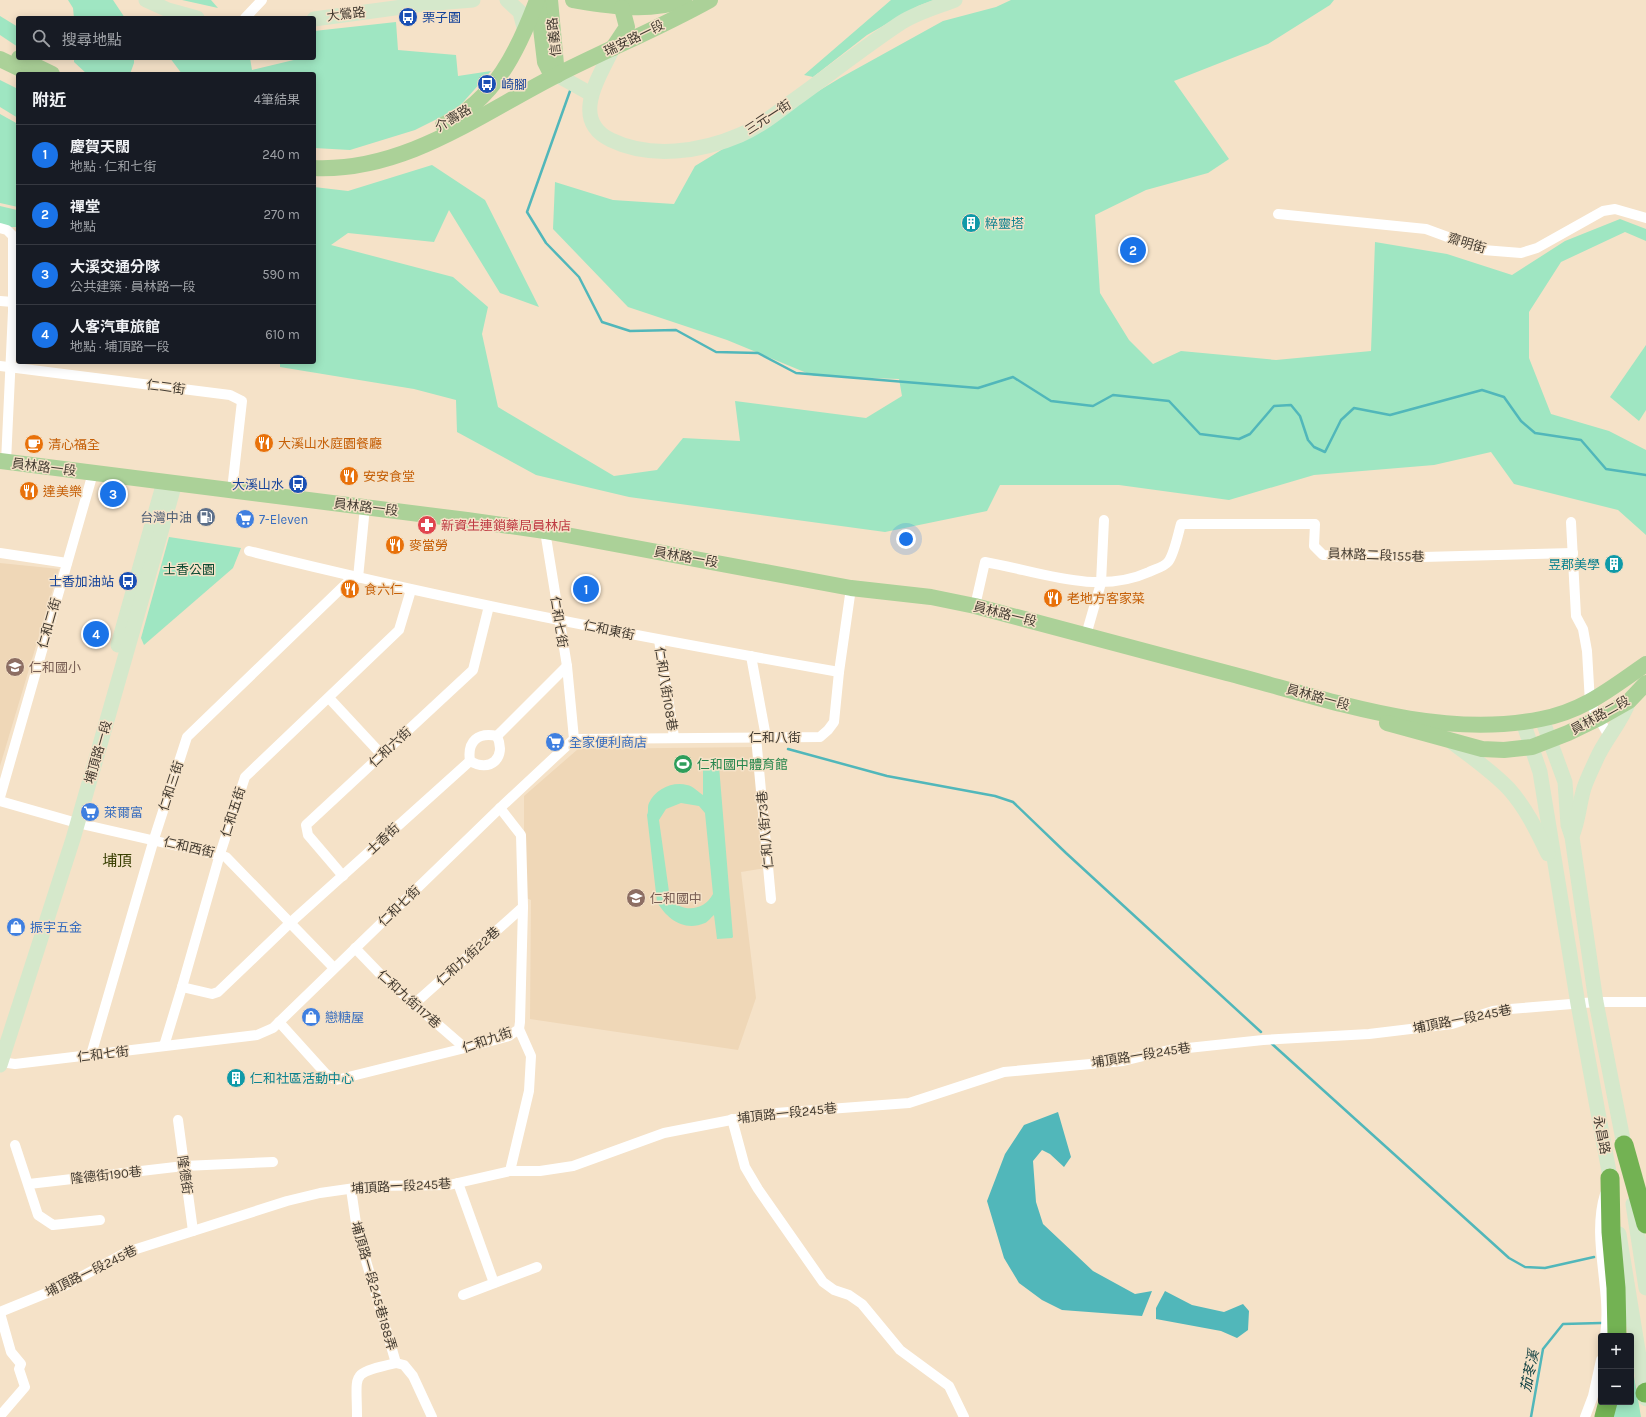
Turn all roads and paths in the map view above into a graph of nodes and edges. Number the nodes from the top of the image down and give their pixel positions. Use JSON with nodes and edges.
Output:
{"nodes":[{"id":1,"x":146,"y":0,"type":"edge"},
{"id":2,"x":262,"y":0,"type":"edge"},
{"id":3,"x":473,"y":0,"type":"edge"},
{"id":4,"x":506,"y":0,"type":"edge"},
{"id":5,"x":537,"y":0,"type":"edge"},
{"id":6,"x":550,"y":0,"type":"edge"},
{"id":7,"x":573,"y":0,"type":"edge"},
{"id":8,"x":684,"y":0,"type":"edge"},
{"id":9,"x":710,"y":0,"type":"edge"},
{"id":10,"x":955,"y":0,"type":"edge"},
{"id":11,"x":622,"y":8,"type":"junction"},
{"id":12,"x":190,"y":16,"type":"edge"},
{"id":13,"x":247,"y":16,"type":"edge"},
{"id":14,"x":316,"y":18,"type":"edge"},
{"id":15,"x":525,"y":31,"type":"junction"},
{"id":16,"x":614,"y":48,"type":"junction"},
{"id":17,"x":0,"y":49,"type":"edge"},
{"id":18,"x":16,"y":57,"type":"edge"},
{"id":19,"x":0,"y":59,"type":"edge"},
{"id":20,"x":23,"y":60,"type":"edge"},
{"id":21,"x":27,"y":72,"type":"edge"},
{"id":22,"x":48,"y":72,"type":"edge"},
{"id":23,"x":557,"y":75,"type":"junction"},
{"id":24,"x":591,"y":94,"type":"junction"},
{"id":25,"x":316,"y":159,"type":"edge"},
{"id":26,"x":316,"y":168,"type":"edge"},
{"id":27,"x":1278,"y":214,"type":"dead end"},
{"id":28,"x":1646,"y":218,"type":"edge"},
{"id":29,"x":0,"y":228,"type":"edge"},
{"id":30,"x":0,"y":301,"type":"edge"},
{"id":31,"x":13,"y":302,"type":"junction"},
{"id":32,"x":0,"y":366,"type":"edge"},
{"id":33,"x":11,"y":366,"type":"junction"},
{"id":34,"x":3,"y":462,"type":"edge"},
{"id":35,"x":93,"y":473,"type":"junction"},
{"id":36,"x":170,"y":483,"type":"junction"},
{"id":37,"x":232,"y":490,"type":"junction"},
{"id":38,"x":365,"y":507,"type":"junction"},
{"id":39,"x":1104,"y":520,"type":"dead end"},
{"id":40,"x":1571,"y":522,"type":"dead end"},
{"id":41,"x":545,"y":531,"type":"junction"},
{"id":42,"x":249,"y":551,"type":"dead end"},
{"id":43,"x":0,"y":553,"type":"edge"},
{"id":44,"x":1572,"y":553,"type":"junction"},
{"id":45,"x":67,"y":563,"type":"junction"},
{"id":46,"x":356,"y":578,"type":"junction"},
{"id":47,"x":1101,"y":583,"type":"junction"},
{"id":48,"x":851,"y":588,"type":"junction"},
{"id":49,"x":411,"y":590,"type":"junction"},
{"id":50,"x":489,"y":606,"type":"junction"},
{"id":51,"x":975,"y":606,"type":"junction"},
{"id":52,"x":559,"y":620,"type":"junction"},
{"id":53,"x":1086,"y":635,"type":"junction"},
{"id":54,"x":658,"y":640,"type":"junction"},
{"id":55,"x":751,"y":656,"type":"junction"},
{"id":56,"x":1646,"y":664,"type":"edge"},
{"id":57,"x":566,"y":666,"type":"junction"},
{"id":58,"x":839,"y":672,"type":"junction"},
{"id":59,"x":1646,"y":683,"type":"edge"},
{"id":60,"x":329,"y":698,"type":"junction"},
{"id":61,"x":1629,"y":701,"type":"junction"},
{"id":62,"x":1590,"y":703,"type":"junction"},
{"id":63,"x":1361,"y":709,"type":"junction"},
{"id":64,"x":1599,"y":718,"type":"junction"},
{"id":65,"x":1542,"y":719,"type":"junction"},
{"id":66,"x":1523,"y":722,"type":"junction"},
{"id":67,"x":497,"y":736,"type":"junction"},
{"id":68,"x":1609,"y":736,"type":"junction"},
{"id":69,"x":761,"y":737,"type":"junction"},
{"id":70,"x":674,"y":738,"type":"junction"},
{"id":71,"x":574,"y":739,"type":"junction"},
{"id":72,"x":1549,"y":740,"type":"junction"},
{"id":73,"x":1452,"y":742,"type":"junction"},
{"id":74,"x":1532,"y":747,"type":"junction"},
{"id":75,"x":382,"y":755,"type":"junction"},
{"id":76,"x":470,"y":761,"type":"junction"},
{"id":77,"x":0,"y":797,"type":"edge"},
{"id":78,"x":0,"y":801,"type":"edge"},
{"id":79,"x":500,"y":808,"type":"junction"},
{"id":80,"x":73,"y":822,"type":"junction"},
{"id":81,"x":1572,"y":837,"type":"junction"},
{"id":82,"x":154,"y":839,"type":"junction"},
{"id":83,"x":220,"y":854,"type":"junction"},
{"id":84,"x":1556,"y":872,"type":"junction"},
{"id":85,"x":344,"y":876,"type":"junction"},
{"id":86,"x":771,"y":899,"type":"dead end"},
{"id":87,"x":523,"y":907,"type":"junction"},
{"id":88,"x":290,"y":923,"type":"junction"},
{"id":89,"x":355,"y":948,"type":"junction"},
{"id":90,"x":334,"y":968,"type":"junction"},
{"id":91,"x":182,"y":987,"type":"junction"},
{"id":92,"x":1596,"y":1002,"type":"junction"},
{"id":93,"x":1646,"y":1002,"type":"edge"},
{"id":94,"x":1578,"y":1004,"type":"junction"},
{"id":95,"x":413,"y":1005,"type":"junction"},
{"id":96,"x":280,"y":1022,"type":"junction"},
{"id":97,"x":519,"y":1029,"type":"junction"},
{"id":98,"x":0,"y":1031,"type":"edge"},
{"id":99,"x":164,"y":1046,"type":"junction"},
{"id":100,"x":465,"y":1048,"type":"junction"},
{"id":101,"x":91,"y":1056,"type":"junction"},
{"id":102,"x":0,"y":1063,"type":"edge"},
{"id":103,"x":732,"y":1118,"type":"junction"},
{"id":104,"x":178,"y":1120,"type":"dead end"},
{"id":105,"x":15,"y":1145,"type":"dead end"},
{"id":106,"x":1624,"y":1145,"type":"junction"},
{"id":107,"x":272,"y":1162,"type":"dead end"},
{"id":108,"x":184,"y":1166,"type":"junction"},
{"id":109,"x":510,"y":1171,"type":"junction"},
{"id":110,"x":1610,"y":1178,"type":"junction"},
{"id":111,"x":458,"y":1183,"type":"junction"},
{"id":112,"x":29,"y":1184,"type":"junction"},
{"id":113,"x":351,"y":1189,"type":"junction"},
{"id":114,"x":100,"y":1220,"type":"dead end"},
{"id":115,"x":1646,"y":1224,"type":"edge"},
{"id":116,"x":193,"y":1230,"type":"junction"},
{"id":117,"x":537,"y":1267,"type":"dead end"},
{"id":118,"x":494,"y":1283,"type":"junction"},
{"id":119,"x":1646,"y":1288,"type":"edge"},
{"id":120,"x":463,"y":1295,"type":"dead end"},
{"id":121,"x":0,"y":1312,"type":"edge"},
{"id":122,"x":1605,"y":1333,"type":"edge"},
{"id":123,"x":1617,"y":1333,"type":"edge"},
{"id":124,"x":396,"y":1363,"type":"junction"},
{"id":125,"x":1599,"y":1369,"type":"edge"},
{"id":126,"x":1646,"y":1394,"type":"edge"},
{"id":127,"x":1607,"y":1405,"type":"edge"},
{"id":128,"x":0,"y":1416,"type":"edge"},
{"id":129,"x":357,"y":1417,"type":"edge"},
{"id":130,"x":432,"y":1417,"type":"edge"},
{"id":131,"x":964,"y":1417,"type":"edge"},
{"id":132,"x":1585,"y":1417,"type":"edge"},
{"id":133,"x":1604,"y":1417,"type":"edge"}],
"edges":[{"from":1,"to":12,"type":"street"},
{"from":2,"to":13,"type":"street"},
{"from":3,"to":14,"type":"street","name":"大鶯路"},
{"from":4,"to":15,"type":"street"},
{"from":5,"to":15,"type":"main road","name":"介壽路"},
{"from":5,"to":23,"type":"main road"},
{"from":6,"to":23,"type":"main road","name":"信義路"},
{"from":7,"to":11,"type":"main road","name":"瑞安路一段"},
{"from":8,"to":11,"type":"main road","name":"瑞安路一段"},
{"from":9,"to":16,"type":"main road","name":"瑞安路一段"},
{"from":10,"to":24,"type":"street","name":"三元一街"},
{"from":11,"to":16,"type":"main road"},
{"from":15,"to":25,"type":"main road","name":"介壽路"},
{"from":16,"to":23,"type":"main road","name":"瑞安路一段"},
{"from":16,"to":24,"type":"street","name":"三元一街"},
{"from":17,"to":18,"type":"main road"},
{"from":19,"to":21,"type":"main road"},
{"from":20,"to":22,"type":"main road"},
{"from":23,"to":24,"type":"street"},
{"from":23,"to":26,"type":"main road","name":"介壽路"},
{"from":27,"to":28,"type":"street","name":"齋明街"},
{"from":29,"to":31,"type":"street"},
{"from":30,"to":31,"type":"street"},
{"from":31,"to":33,"type":"street"},
{"from":32,"to":33,"type":"street","name":"仁二街"},
{"from":33,"to":34,"type":"street"},
{"from":33,"to":37,"type":"street","name":"仁二街"},
{"from":34,"to":35,"type":"main road","name":"員林路一段"},
{"from":35,"to":36,"type":"main road","name":"員林路一段"},
{"from":35,"to":45,"type":"street","name":"仁和二街"},
{"from":36,"to":37,"type":"main road","name":"員林路一段"},
{"from":36,"to":80,"type":"street","name":"埔頂路一段"},
{"from":37,"to":38,"type":"main road","name":"員林路一段"},
{"from":38,"to":41,"type":"main road","name":"員林路一段"},
{"from":38,"to":46,"type":"street"},
{"from":39,"to":47,"type":"street"},
{"from":40,"to":44,"type":"street"},
{"from":41,"to":48,"type":"main road","name":"員林路一段"},
{"from":41,"to":52,"type":"street","name":"仁和七街"},
{"from":42,"to":46,"type":"street","name":"仁和東街"},
{"from":43,"to":45,"type":"street"},
{"from":44,"to":47,"type":"street","name":"員林路二段155巷"},
{"from":44,"to":62,"type":"street"},
{"from":45,"to":77,"type":"street","name":"仁和二街"},
{"from":46,"to":49,"type":"street","name":"仁和東街"},
{"from":46,"to":82,"type":"street","name":"仁和三街"},
{"from":47,"to":51,"type":"street"},
{"from":47,"to":53,"type":"street"},
{"from":48,"to":51,"type":"main road","name":"員林路一段"},
{"from":48,"to":58,"type":"street","name":"仁和八街"},
{"from":49,"to":50,"type":"street","name":"仁和東街"},
{"from":49,"to":60,"type":"street","name":"仁和五街"},
{"from":50,"to":52,"type":"street","name":"仁和東街"},
{"from":50,"to":75,"type":"street","name":"仁和六街"},
{"from":51,"to":53,"type":"main road","name":"員林路一段"},
{"from":52,"to":54,"type":"street","name":"仁和東街"},
{"from":52,"to":57,"type":"street","name":"仁和七街"},
{"from":53,"to":63,"type":"main road","name":"員林路一段"},
{"from":54,"to":55,"type":"street","name":"仁和東街"},
{"from":54,"to":70,"type":"street","name":"仁和八街108巷"},
{"from":55,"to":58,"type":"street","name":"仁和東街"},
{"from":55,"to":69,"type":"street","name":"仁和八街73巷"},
{"from":56,"to":62,"type":"main road","name":"員林路二段"},
{"from":57,"to":67,"type":"street"},
{"from":57,"to":71,"type":"street","name":"仁和七街"},
{"from":58,"to":69,"type":"street","name":"仁和八街"},
{"from":59,"to":61,"type":"main road","name":"員林路二段"},
{"from":60,"to":75,"type":"street"},
{"from":60,"to":83,"type":"street","name":"仁和五街"},
{"from":61,"to":64,"type":"main road","name":"員林路二段"},
{"from":61,"to":68,"type":"street"},
{"from":62,"to":64,"type":"street"},
{"from":62,"to":65,"type":"main road","name":"員林路二段"},
{"from":63,"to":66,"type":"main road","name":"員林路一段"},
{"from":63,"to":73,"type":"main road","name":"員林路一段"},
{"from":64,"to":68,"type":"street"},
{"from":64,"to":72,"type":"main road","name":"員林路二段"},
{"from":65,"to":66,"type":"main road","name":"員林路二段"},
{"from":65,"to":72,"type":"street","name":"永昌路"},
{"from":66,"to":74,"type":"street"},
{"from":67,"to":76,"type":"street"},
{"from":67,"to":76,"type":"street"},
{"from":68,"to":81,"type":"street"},
{"from":69,"to":70,"type":"street","name":"仁和八街"},
{"from":69,"to":86,"type":"street","name":"仁和八街73巷"},
{"from":70,"to":71,"type":"street","name":"仁和八街"},
{"from":71,"to":79,"type":"street","name":"仁和七街"},
{"from":72,"to":74,"type":"main road","name":"員林路一段"},
{"from":72,"to":81,"type":"street","name":"永昌路"},
{"from":73,"to":74,"type":"main road","name":"員林路一段"},
{"from":73,"to":84,"type":"street"},
{"from":74,"to":84,"type":"street"},
{"from":75,"to":85,"type":"street","name":"仁和六街"},
{"from":76,"to":85,"type":"street","name":"士香街"},
{"from":78,"to":80,"type":"street","name":"仁和西街"},
{"from":79,"to":87,"type":"street","name":"仁和九街"},
{"from":79,"to":89,"type":"street","name":"仁和七街"},
{"from":80,"to":82,"type":"street","name":"仁和西街"},
{"from":80,"to":98,"type":"street","name":"埔頂路一段"},
{"from":80,"to":102,"type":"street","name":"埔頂路一段"},
{"from":81,"to":92,"type":"street","name":"永昌路"},
{"from":82,"to":83,"type":"street","name":"仁和西街"},
{"from":82,"to":101,"type":"street","name":"仁和三街"},
{"from":83,"to":88,"type":"street","name":"仁和西街"},
{"from":83,"to":91,"type":"street","name":"仁和五街"},
{"from":84,"to":94,"type":"street","name":"永昌路"},
{"from":85,"to":88,"type":"street","name":"士香街"},
{"from":87,"to":95,"type":"street","name":"仁和九街22巷"},
{"from":87,"to":97,"type":"street","name":"仁和九街"},
{"from":88,"to":90,"type":"street","name":"仁和西街"},
{"from":88,"to":91,"type":"street","name":"士香街"},
{"from":89,"to":90,"type":"street","name":"仁和七街"},
{"from":89,"to":95,"type":"street","name":"仁和九街117巷"},
{"from":90,"to":96,"type":"street","name":"仁和七街"},
{"from":91,"to":99,"type":"street","name":"仁和五街"},
{"from":92,"to":93,"type":"street","name":"埔頂路一段245巷"},
{"from":92,"to":94,"type":"street","name":"埔頂路一段245巷"},
{"from":92,"to":106,"type":"street","name":"永昌路"},
{"from":94,"to":103,"type":"street","name":"埔頂路一段245巷"},
{"from":94,"to":110,"type":"street","name":"永昌路"},
{"from":95,"to":100,"type":"street","name":"仁和九街117巷"},
{"from":96,"to":99,"type":"street","name":"仁和七街"},
{"from":96,"to":100,"type":"street","name":"仁和九街"},
{"from":97,"to":100,"type":"street","name":"仁和九街"},
{"from":97,"to":109,"type":"street"},
{"from":99,"to":101,"type":"street","name":"仁和七街"},
{"from":101,"to":102,"type":"street","name":"仁和七街"},
{"from":103,"to":109,"type":"street","name":"埔頂路一段245巷"},
{"from":103,"to":131,"type":"street"},
{"from":104,"to":108,"type":"street","name":"隆德街"},
{"from":105,"to":112,"type":"street"},
{"from":106,"to":115,"type":"highway"},
{"from":106,"to":119,"type":"street","name":"永昌路"},
{"from":107,"to":108,"type":"street","name":"隆德街190巷"},
{"from":108,"to":112,"type":"street","name":"隆德街190巷"},
{"from":108,"to":116,"type":"street","name":"隆德街"},
{"from":109,"to":111,"type":"street","name":"埔頂路一段245巷"},
{"from":110,"to":122,"type":"street"},
{"from":110,"to":123,"type":"highway"},
{"from":110,"to":126,"type":"street","name":"永昌路"},
{"from":111,"to":113,"type":"street","name":"埔頂路一段245巷"},
{"from":111,"to":118,"type":"street"},
{"from":112,"to":114,"type":"street"},
{"from":113,"to":116,"type":"street","name":"埔頂路一段245巷"},
{"from":113,"to":124,"type":"street","name":"埔頂路一段245巷188弄"},
{"from":116,"to":121,"type":"street","name":"埔頂路一段245巷"},
{"from":117,"to":118,"type":"street"},
{"from":118,"to":120,"type":"street"},
{"from":121,"to":128,"type":"street"},
{"from":124,"to":129,"type":"street"},
{"from":124,"to":130,"type":"street","name":"埔頂路一段245巷188弄"},
{"from":125,"to":132,"type":"street"},
{"from":127,"to":133,"type":"highway"}]}
